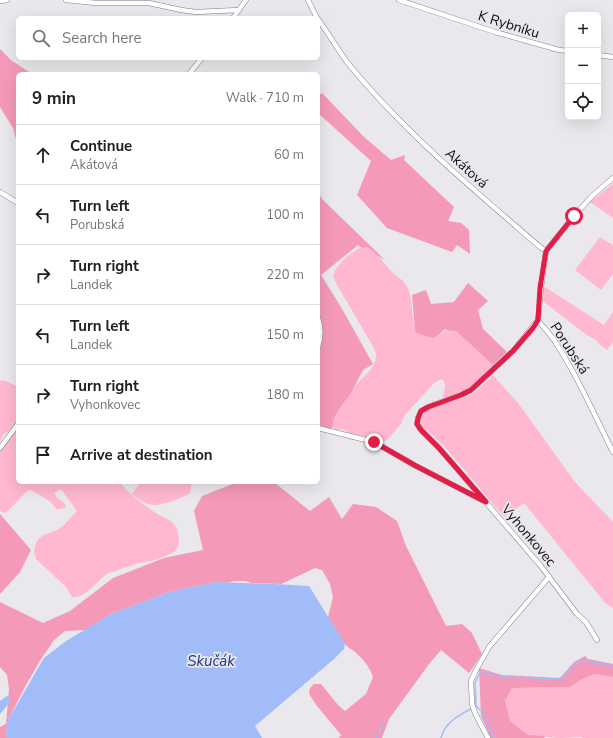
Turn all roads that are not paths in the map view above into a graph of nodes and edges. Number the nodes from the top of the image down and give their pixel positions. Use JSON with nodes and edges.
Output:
{"nodes":[{"id":1,"x":7,"y":0,"type":"edge"},
{"id":2,"x":66,"y":0,"type":"edge"},
{"id":3,"x":246,"y":0,"type":"edge"},
{"id":4,"x":308,"y":0,"type":"edge"},
{"id":5,"x":399,"y":0,"type":"edge"},
{"id":6,"x":0,"y":1,"type":"edge"},
{"id":7,"x":239,"y":10,"type":"junction"},
{"id":8,"x":234,"y":16,"type":"edge"},
{"id":9,"x":317,"y":16,"type":"edge"},
{"id":10,"x":320,"y":21,"type":"edge"},
{"id":11,"x":565,"y":51,"type":"edge"},
{"id":12,"x":601,"y":55,"type":"edge"},
{"id":13,"x":613,"y":57,"type":"edge"},
{"id":14,"x":200,"y":60,"type":"edge"},
{"id":15,"x":190,"y":72,"type":"edge"},
{"id":16,"x":613,"y":178,"type":"edge"},
{"id":17,"x":0,"y":192,"type":"edge"},
{"id":18,"x":16,"y":202,"type":"edge"},
{"id":19,"x":546,"y":251,"type":"junction"},
{"id":20,"x":538,"y":320,"type":"junction"},
{"id":21,"x":320,"y":325,"type":"edge"},
{"id":22,"x":320,"y":342,"type":"edge"},
{"id":23,"x":16,"y":427,"type":"edge"},
{"id":24,"x":320,"y":428,"type":"edge"},
{"id":25,"x":0,"y":448,"type":"edge"},
{"id":26,"x":613,"y":452,"type":"edge"},
{"id":27,"x":486,"y":502,"type":"junction"},
{"id":28,"x":550,"y":577,"type":"junction"},
{"id":29,"x":596,"y":640,"type":"dead end"},
{"id":30,"x":488,"y":738,"type":"edge"}],
"edges":[{"from":1,"to":6,"type":"street"},
{"from":2,"to":7,"type":"street"},
{"from":3,"to":7,"type":"street"},
{"from":4,"to":9,"type":"street","name":"Akátová"},
{"from":5,"to":11,"type":"street","name":"K Rybníku"},
{"from":7,"to":8,"type":"street"},
{"from":10,"to":19,"type":"street","name":"Akátová"},
{"from":12,"to":13,"type":"street"},
{"from":14,"to":15,"type":"street"},
{"from":16,"to":19,"type":"street"},
{"from":17,"to":18,"type":"street"},
{"from":19,"to":20,"type":"street","name":"Porubská"},
{"from":20,"to":26,"type":"street","name":"Porubská"},
{"from":20,"to":27,"type":"street"},
{"from":21,"to":22,"type":"street"},
{"from":23,"to":25,"type":"street"},
{"from":24,"to":27,"type":"street","name":"Vyhonkovec"},
{"from":27,"to":28,"type":"street","name":"Vyhonkovec"},
{"from":28,"to":29,"type":"street","name":"Vyhonkovec"},
{"from":28,"to":30,"type":"street","name":"Vyhonkovec"}]}
